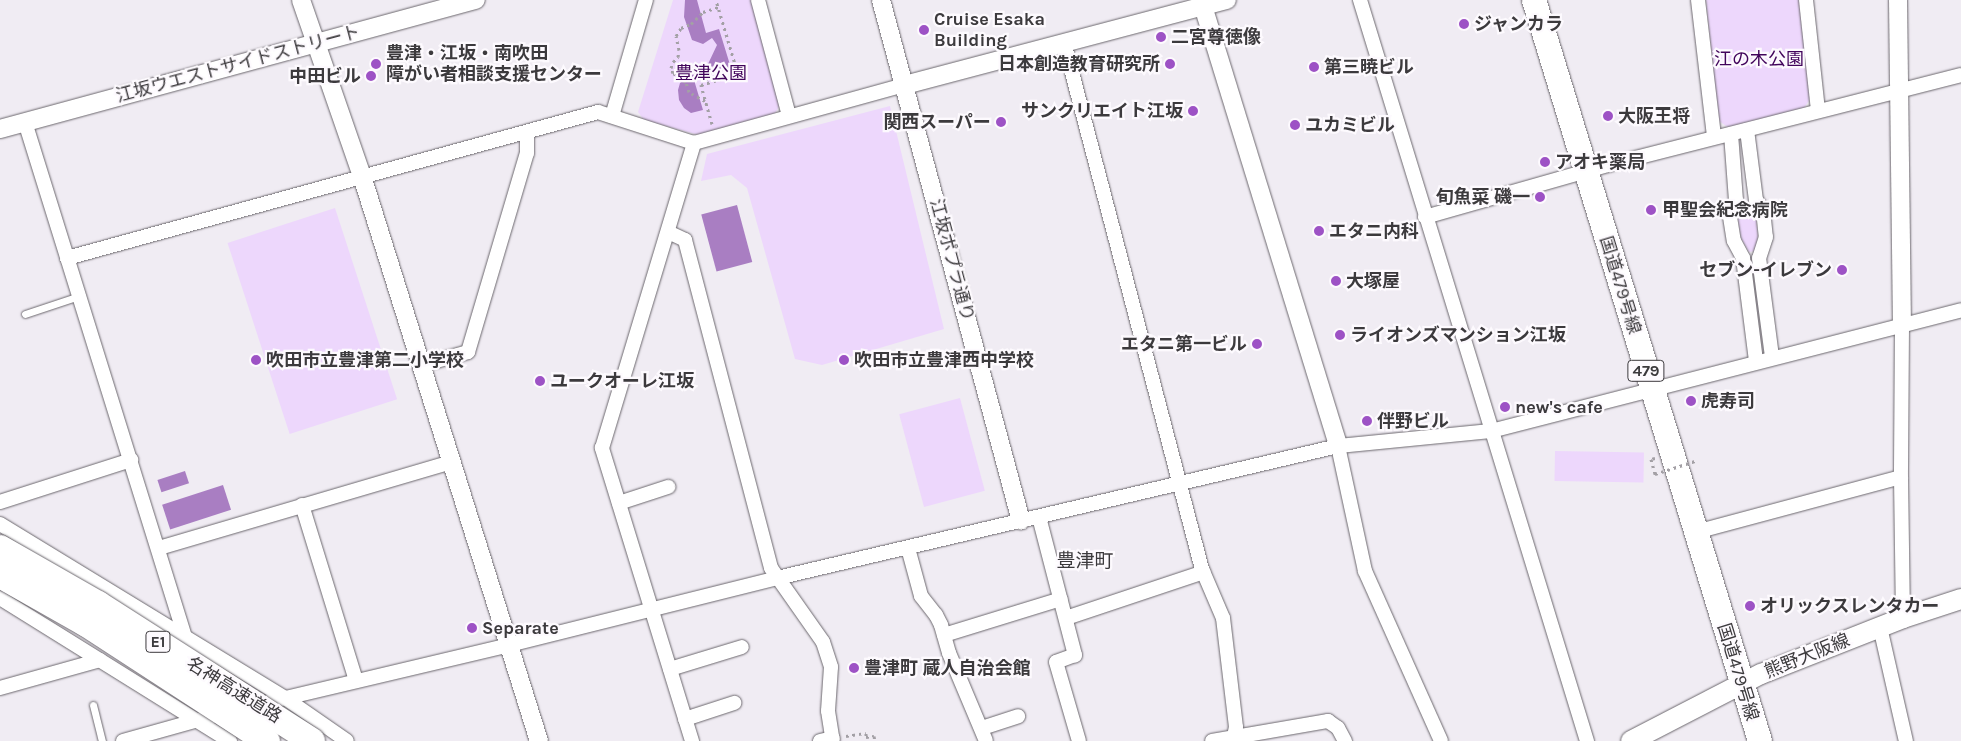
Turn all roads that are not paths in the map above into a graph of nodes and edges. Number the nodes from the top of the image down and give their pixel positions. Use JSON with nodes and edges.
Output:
{"nodes":[{"id":1,"x":301,"y":0,"type":"edge"},
{"id":2,"x":476,"y":0,"type":"edge"},
{"id":3,"x":646,"y":0,"type":"edge"},
{"id":4,"x":758,"y":0,"type":"edge"},
{"id":5,"x":881,"y":0,"type":"edge"},
{"id":6,"x":1227,"y":0,"type":"edge"},
{"id":7,"x":1360,"y":0,"type":"edge"},
{"id":8,"x":1534,"y":0,"type":"edge"},
{"id":9,"x":1698,"y":0,"type":"edge"},
{"id":10,"x":1806,"y":0,"type":"edge"},
{"id":11,"x":1898,"y":0,"type":"edge"},
{"id":12,"x":1202,"y":3,"type":"edge"},
{"id":13,"x":1064,"y":42,"type":"junction"},
{"id":14,"x":318,"y":43,"type":"junction"},
{"id":15,"x":1961,"y":75,"type":"edge"},
{"id":16,"x":905,"y":85,"type":"junction"},
{"id":17,"x":1898,"y":91,"type":"junction"},
{"id":18,"x":1818,"y":110,"type":"junction"},
{"id":19,"x":612,"y":116,"type":"junction"},
{"id":20,"x":789,"y":116,"type":"junction"},
{"id":21,"x":25,"y":122,"type":"junction"},
{"id":22,"x":0,"y":129,"type":"edge"},
{"id":23,"x":1747,"y":130,"type":"junction"},
{"id":24,"x":527,"y":132,"type":"junction"},
{"id":25,"x":1731,"y":134,"type":"junction"},
{"id":26,"x":1714,"y":137,"type":"junction"},
{"id":27,"x":694,"y":143,"type":"junction"},
{"id":28,"x":1585,"y":171,"type":"junction"},
{"id":29,"x":362,"y":176,"type":"junction"},
{"id":30,"x":1425,"y":217,"type":"junction"},
{"id":31,"x":668,"y":232,"type":"junction"},
{"id":32,"x":67,"y":258,"type":"junction"},
{"id":33,"x":79,"y":296,"type":"junction"},
{"id":34,"x":1961,"y":310,"type":"edge"},
{"id":35,"x":25,"y":314,"type":"dead end"},
{"id":36,"x":1902,"y":325,"type":"junction"},
{"id":37,"x":1772,"y":357,"type":"junction"},
{"id":38,"x":1756,"y":361,"type":"junction"},
{"id":39,"x":422,"y":365,"type":"junction"},
{"id":40,"x":1651,"y":389,"type":"junction"},
{"id":41,"x":1491,"y":431,"type":"junction"},
{"id":42,"x":1338,"y":446,"type":"junction"},
{"id":43,"x":131,"y":460,"type":"junction"},
{"id":44,"x":451,"y":462,"type":"junction"},
{"id":45,"x":1901,"y":477,"type":"junction"},
{"id":46,"x":1180,"y":483,"type":"junction"},
{"id":47,"x":668,"y":487,"type":"dead end"},
{"id":48,"x":0,"y":502,"type":"edge"},
{"id":49,"x":619,"y":503,"type":"junction"},
{"id":50,"x":302,"y":505,"type":"junction"},
{"id":51,"x":1039,"y":517,"type":"junction"},
{"id":52,"x":1021,"y":521,"type":"junction"},
{"id":53,"x":0,"y":524,"type":"edge"},
{"id":54,"x":1696,"y":532,"type":"junction"},
{"id":55,"x":0,"y":548,"type":"edge"},
{"id":56,"x":159,"y":548,"type":"junction"},
{"id":57,"x":908,"y":548,"type":"junction"},
{"id":58,"x":1204,"y":572,"type":"junction"},
{"id":59,"x":0,"y":575,"type":"edge"},
{"id":60,"x":777,"y":578,"type":"junction"},
{"id":61,"x":0,"y":598,"type":"edge"},
{"id":62,"x":1061,"y":598,"type":"junction"},
{"id":63,"x":1961,"y":599,"type":"edge"},
{"id":64,"x":652,"y":610,"type":"junction"},
{"id":65,"x":1066,"y":618,"type":"junction"},
{"id":66,"x":1904,"y":618,"type":"junction"},
{"id":67,"x":1880,"y":627,"type":"junction"},
{"id":68,"x":944,"y":635,"type":"junction"},
{"id":69,"x":186,"y":637,"type":"junction"},
{"id":70,"x":509,"y":645,"type":"junction"},
{"id":71,"x":742,"y":647,"type":"dead end"},
{"id":72,"x":100,"y":660,"type":"junction"},
{"id":73,"x":670,"y":669,"type":"junction"},
{"id":74,"x":356,"y":681,"type":"junction"},
{"id":75,"x":1741,"y":684,"type":"junction"},
{"id":76,"x":0,"y":688,"type":"edge"},
{"id":77,"x":285,"y":698,"type":"junction"},
{"id":78,"x":734,"y":703,"type":"dead end"},
{"id":79,"x":93,"y":705,"type":"dead end"},
{"id":80,"x":1018,"y":716,"type":"dead end"},
{"id":81,"x":198,"y":719,"type":"junction"},
{"id":82,"x":685,"y":719,"type":"junction"},
{"id":83,"x":984,"y":734,"type":"edge"},
{"id":84,"x":1233,"y":739,"type":"edge"},
{"id":85,"x":829,"y":740,"type":"edge"},
{"id":86,"x":102,"y":741,"type":"edge"},
{"id":87,"x":125,"y":741,"type":"edge"},
{"id":88,"x":230,"y":741,"type":"edge"},
{"id":89,"x":268,"y":741,"type":"edge"},
{"id":90,"x":312,"y":741,"type":"edge"},
{"id":91,"x":347,"y":741,"type":"edge"},
{"id":92,"x":539,"y":741,"type":"edge"},
{"id":93,"x":692,"y":741,"type":"edge"},
{"id":94,"x":1079,"y":741,"type":"edge"},
{"id":95,"x":1212,"y":741,"type":"edge"},
{"id":96,"x":1345,"y":741,"type":"edge"},
{"id":97,"x":1441,"y":741,"type":"edge"},
{"id":98,"x":1587,"y":741,"type":"edge"},
{"id":99,"x":1631,"y":741,"type":"edge"},
{"id":100,"x":1760,"y":741,"type":"edge"},
{"id":101,"x":1906,"y":741,"type":"edge"}],
"edges":[{"from":1,"to":14,"type":"street"},
{"from":2,"to":14,"type":"street","name":"江坂ウエストサイドストリート"},
{"from":3,"to":19,"type":"street"},
{"from":4,"to":20,"type":"street"},
{"from":5,"to":16,"type":"street","name":"江坂ポプラ通り"},
{"from":6,"to":12,"type":"street"},
{"from":7,"to":30,"type":"street"},
{"from":8,"to":28,"type":"highway","name":"国道479号線","number":"479"},
{"from":9,"to":26,"type":"street"},
{"from":10,"to":18,"type":"street"},
{"from":11,"to":17,"type":"street"},
{"from":12,"to":13,"type":"street"},
{"from":12,"to":42,"type":"street"},
{"from":13,"to":16,"type":"street"},
{"from":13,"to":46,"type":"street"},
{"from":14,"to":21,"type":"street","name":"江坂ウエストサイドストリート"},
{"from":14,"to":29,"type":"street"},
{"from":15,"to":17,"type":"street"},
{"from":16,"to":20,"type":"street"},
{"from":16,"to":52,"type":"street","name":"江坂ポプラ通り"},
{"from":17,"to":18,"type":"street"},
{"from":17,"to":36,"type":"street"},
{"from":18,"to":23,"type":"street"},
{"from":19,"to":24,"type":"street"},
{"from":19,"to":27,"type":"street"},
{"from":20,"to":27,"type":"street"},
{"from":21,"to":22,"type":"street","name":"江坂ウエストサイドストリート"},
{"from":21,"to":32,"type":"street"},
{"from":23,"to":25,"type":"street"},
{"from":23,"to":37,"type":"street"},
{"from":24,"to":29,"type":"street"},
{"from":24,"to":39,"type":"street"},
{"from":25,"to":26,"type":"street"},
{"from":25,"to":38,"type":"street"},
{"from":26,"to":28,"type":"street"},
{"from":27,"to":31,"type":"street"},
{"from":28,"to":30,"type":"street"},
{"from":28,"to":40,"type":"highway","name":"国道479号線","number":"479"},
{"from":29,"to":32,"type":"street"},
{"from":29,"to":39,"type":"street"},
{"from":30,"to":41,"type":"street"},
{"from":31,"to":49,"type":"street"},
{"from":31,"to":60,"type":"street"},
{"from":32,"to":33,"type":"street"},
{"from":33,"to":35,"type":"lane"},
{"from":33,"to":43,"type":"street"},
{"from":34,"to":36,"type":"street"},
{"from":36,"to":37,"type":"street"},
{"from":36,"to":45,"type":"street"},
{"from":37,"to":38,"type":"street"},
{"from":38,"to":40,"type":"street"},
{"from":39,"to":44,"type":"street"},
{"from":40,"to":41,"type":"street"},
{"from":40,"to":54,"type":"highway","name":"国道479号線","number":"479"},
{"from":41,"to":42,"type":"street"},
{"from":41,"to":98,"type":"street"},
{"from":42,"to":46,"type":"street"},
{"from":42,"to":97,"type":"street"},
{"from":43,"to":48,"type":"street"},
{"from":43,"to":56,"type":"street"},
{"from":44,"to":50,"type":"street"},
{"from":44,"to":70,"type":"street"},
{"from":45,"to":54,"type":"street"},
{"from":45,"to":66,"type":"street"},
{"from":46,"to":51,"type":"street"},
{"from":46,"to":58,"type":"street"},
{"from":47,"to":49,"type":"street"},
{"from":49,"to":64,"type":"street"},
{"from":50,"to":56,"type":"street"},
{"from":50,"to":74,"type":"street"},
{"from":51,"to":52,"type":"street"},
{"from":51,"to":62,"type":"street"},
{"from":52,"to":57,"type":"street"},
{"from":53,"to":69,"type":"street"},
{"from":54,"to":75,"type":"highway","name":"国道479号線","number":"479"},
{"from":55,"to":90,"type":"highway","name":"名神高速道路","number":"E1","bridge":true},
{"from":56,"to":69,"type":"street"},
{"from":57,"to":60,"type":"street"},
{"from":57,"to":68,"type":"street"},
{"from":58,"to":65,"type":"street"},
{"from":58,"to":84,"type":"street"},
{"from":59,"to":89,"type":"highway","name":"名神高速道路","number":"E1","bridge":true},
{"from":60,"to":64,"type":"street"},
{"from":60,"to":85,"type":"street"},
{"from":61,"to":72,"type":"street"},
{"from":62,"to":65,"type":"street"},
{"from":62,"to":68,"type":"street"},
{"from":63,"to":66,"type":"main road","name":"熊野大阪線"},
{"from":64,"to":70,"type":"street"},
{"from":64,"to":73,"type":"street"},
{"from":65,"to":94,"type":"street"},
{"from":66,"to":67,"type":"main road","name":"熊野大阪線"},
{"from":67,"to":75,"type":"main road","name":"熊野大阪線"},
{"from":67,"to":101,"type":"street"},
{"from":68,"to":83,"type":"street"},
{"from":69,"to":77,"type":"street"},
{"from":70,"to":74,"type":"street"},
{"from":70,"to":92,"type":"street"},
{"from":71,"to":73,"type":"street"},
{"from":72,"to":76,"type":"street"},
{"from":72,"to":81,"type":"street"},
{"from":73,"to":82,"type":"street"},
{"from":74,"to":77,"type":"street"},
{"from":75,"to":99,"type":"main road","name":"熊野大阪線"},
{"from":75,"to":100,"type":"highway","name":"国道479号線","number":"479"},
{"from":77,"to":81,"type":"street"},
{"from":77,"to":91,"type":"street"},
{"from":78,"to":82,"type":"street"},
{"from":79,"to":86,"type":"lane"},
{"from":80,"to":83,"type":"street"},
{"from":81,"to":87,"type":"street"},
{"from":81,"to":88,"type":"street"},
{"from":82,"to":93,"type":"street"},
{"from":84,"to":95,"type":"street"},
{"from":84,"to":96,"type":"street"}]}
